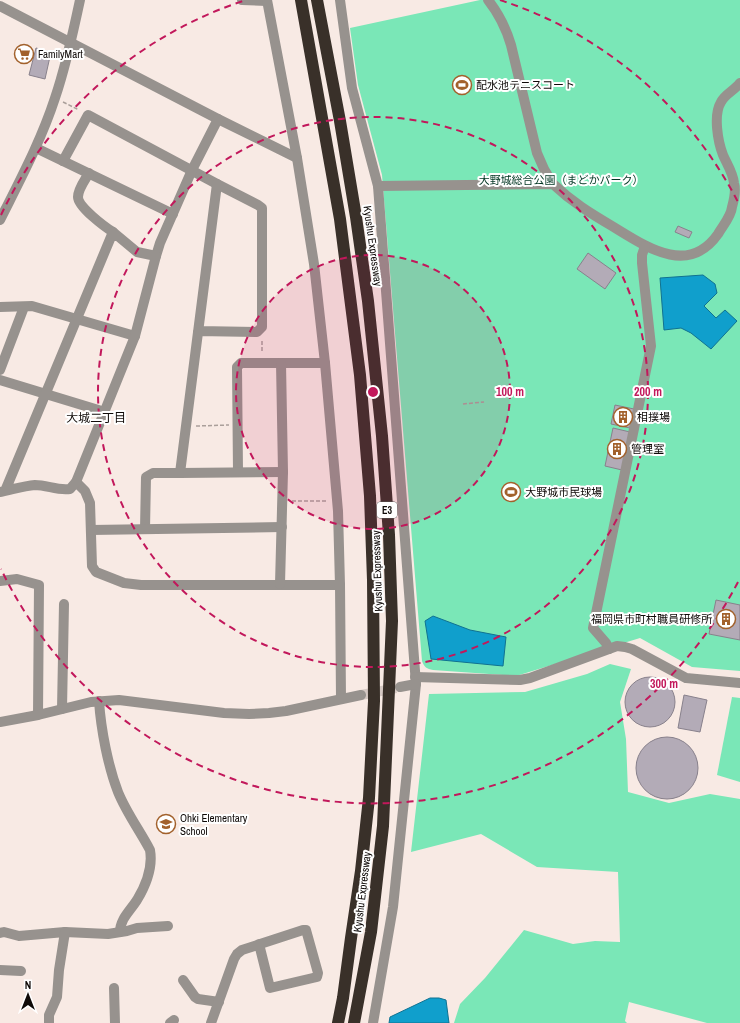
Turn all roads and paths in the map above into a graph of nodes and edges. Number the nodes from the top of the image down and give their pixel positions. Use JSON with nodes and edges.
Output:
{"nodes":[{"id":1,"x":80,"y":0,"type":"edge"},
{"id":2,"x":242,"y":0,"type":"edge"},
{"id":3,"x":301,"y":0,"type":"edge"},
{"id":4,"x":317,"y":0,"type":"edge"},
{"id":5,"x":340,"y":0,"type":"edge"},
{"id":6,"x":488,"y":0,"type":"edge"},
{"id":7,"x":267,"y":1,"type":"edge"},
{"id":8,"x":0,"y":6,"type":"edge"},
{"id":9,"x":71,"y":43,"type":"junction"},
{"id":10,"x":740,"y":83,"type":"edge"},
{"id":11,"x":56,"y":98,"type":"junction"},
{"id":12,"x":88,"y":115,"type":"junction"},
{"id":13,"x":218,"y":119,"type":"junction"},
{"id":14,"x":36,"y":148,"type":"junction"},
{"id":15,"x":297,"y":158,"type":"junction"},
{"id":16,"x":63,"y":161,"type":"junction"},
{"id":17,"x":192,"y":170,"type":"junction"},
{"id":18,"x":89,"y":173,"type":"junction"},
{"id":19,"x":217,"y":184,"type":"junction"},
{"id":20,"x":553,"y":184,"type":"junction"},
{"id":21,"x":378,"y":186,"type":"junction"},
{"id":22,"x":737,"y":186,"type":"edge"},
{"id":23,"x":173,"y":214,"type":"junction"},
{"id":24,"x":0,"y":220,"type":"edge"},
{"id":25,"x":113,"y":232,"type":"junction"},
{"id":26,"x":645,"y":246,"type":"junction"},
{"id":27,"x":156,"y":256,"type":"junction"},
{"id":28,"x":0,"y":307,"type":"edge"},
{"id":29,"x":24,"y":307,"type":"junction"},
{"id":30,"x":76,"y":320,"type":"junction"},
{"id":31,"x":262,"y":327,"type":"junction"},
{"id":32,"x":198,"y":332,"type":"junction"},
{"id":33,"x":135,"y":336,"type":"junction"},
{"id":34,"x":263,"y":363,"type":"junction"},
{"id":35,"x":281,"y":363,"type":"junction"},
{"id":36,"x":325,"y":363,"type":"junction"},
{"id":37,"x":0,"y":370,"type":"edge"},
{"id":38,"x":0,"y":380,"type":"edge"},
{"id":39,"x":46,"y":395,"type":"junction"},
{"id":40,"x":484,"y":402,"type":"dead end"},
{"id":41,"x":463,"y":404,"type":"dead end"},
{"id":42,"x":105,"y":412,"type":"junction"},
{"id":43,"x":238,"y":425,"type":"junction"},
{"id":44,"x":186,"y":426,"type":"junction"},
{"id":45,"x":238,"y":472,"type":"junction"},
{"id":46,"x":283,"y":472,"type":"junction"},
{"id":47,"x":180,"y":474,"type":"junction"},
{"id":48,"x":76,"y":482,"type":"junction"},
{"id":49,"x":3,"y":492,"type":"edge"},
{"id":50,"x":282,"y":501,"type":"junction"},
{"id":51,"x":338,"y":501,"type":"junction"},
{"id":52,"x":282,"y":527,"type":"junction"},
{"id":53,"x":145,"y":529,"type":"junction"},
{"id":54,"x":91,"y":530,"type":"junction"},
{"id":55,"x":0,"y":581,"type":"edge"},
{"id":56,"x":280,"y":584,"type":"junction"},
{"id":57,"x":340,"y":585,"type":"junction"},
{"id":58,"x":64,"y":604,"type":"dead end"},
{"id":59,"x":609,"y":649,"type":"junction"},
{"id":60,"x":416,"y":680,"type":"junction"},
{"id":61,"x":740,"y":683,"type":"edge"},
{"id":62,"x":400,"y":687,"type":"tunnel mouth"},
{"id":63,"x":361,"y":696,"type":"tunnel mouth"},
{"id":64,"x":341,"y":699,"type":"junction"},
{"id":65,"x":99,"y":701,"type":"junction"},
{"id":66,"x":62,"y":709,"type":"junction"},
{"id":67,"x":38,"y":715,"type":"junction"},
{"id":68,"x":0,"y":722,"type":"edge"},
{"id":69,"x":168,"y":926,"type":"dead end"},
{"id":70,"x":65,"y":932,"type":"junction"},
{"id":71,"x":120,"y":932,"type":"junction"},
{"id":72,"x":0,"y":933,"type":"edge"},
{"id":73,"x":259,"y":944,"type":"junction"},
{"id":74,"x":0,"y":970,"type":"edge"},
{"id":75,"x":21,"y":971,"type":"dead end"},
{"id":76,"x":183,"y":980,"type":"dead end"},
{"id":77,"x":114,"y":988,"type":"dead end"},
{"id":78,"x":219,"y":1002,"type":"junction"},
{"id":79,"x":49,"y":1023,"type":"edge"},
{"id":80,"x":115,"y":1023,"type":"edge"},
{"id":81,"x":211,"y":1023,"type":"edge"},
{"id":82,"x":338,"y":1023,"type":"edge"},
{"id":83,"x":354,"y":1023,"type":"edge"},
{"id":84,"x":373,"y":1023,"type":"edge"}],
"edges":[{"from":1,"to":9,"type":"street"},
{"from":2,"to":7,"type":"street"},
{"from":3,"to":82,"type":"highway","name":"Kyushu Expressway","number":"E3"},
{"from":4,"to":83,"type":"highway","name":"Kyushu Expressway","number":"E3"},
{"from":5,"to":21,"type":"street"},
{"from":6,"to":20,"type":"street"},
{"from":7,"to":15,"type":"street"},
{"from":8,"to":9,"type":"street"},
{"from":9,"to":11,"type":"street"},
{"from":9,"to":13,"type":"street"},
{"from":10,"to":22,"type":"street"},
{"from":11,"to":12,"type":"path"},
{"from":11,"to":14,"type":"street"},
{"from":12,"to":16,"type":"street"},
{"from":12,"to":17,"type":"street"},
{"from":13,"to":15,"type":"street"},
{"from":13,"to":17,"type":"street"},
{"from":14,"to":16,"type":"street"},
{"from":14,"to":24,"type":"street"},
{"from":15,"to":36,"type":"street"},
{"from":16,"to":18,"type":"street"},
{"from":17,"to":19,"type":"street"},
{"from":17,"to":23,"type":"street"},
{"from":18,"to":23,"type":"street"},
{"from":18,"to":25,"type":"street"},
{"from":19,"to":31,"type":"street"},
{"from":19,"to":32,"type":"street"},
{"from":20,"to":21,"type":"street"},
{"from":20,"to":26,"type":"street"},
{"from":21,"to":60,"type":"street"},
{"from":22,"to":26,"type":"street"},
{"from":23,"to":27,"type":"street"},
{"from":25,"to":27,"type":"street"},
{"from":25,"to":30,"type":"street"},
{"from":26,"to":59,"type":"street"},
{"from":27,"to":33,"type":"street"},
{"from":28,"to":29,"type":"street"},
{"from":29,"to":30,"type":"street"},
{"from":29,"to":37,"type":"street"},
{"from":30,"to":33,"type":"street"},
{"from":30,"to":39,"type":"street"},
{"from":31,"to":32,"type":"street"},
{"from":31,"to":34,"type":"path"},
{"from":32,"to":44,"type":"street"},
{"from":33,"to":42,"type":"street"},
{"from":34,"to":35,"type":"street"},
{"from":34,"to":43,"type":"street"},
{"from":35,"to":36,"type":"street"},
{"from":35,"to":46,"type":"street"},
{"from":36,"to":51,"type":"street"},
{"from":38,"to":39,"type":"street"},
{"from":39,"to":42,"type":"street"},
{"from":39,"to":49,"type":"street"},
{"from":40,"to":41,"type":"path"},
{"from":42,"to":48,"type":"street"},
{"from":43,"to":44,"type":"path"},
{"from":43,"to":45,"type":"street"},
{"from":44,"to":47,"type":"street"},
{"from":45,"to":46,"type":"street"},
{"from":45,"to":47,"type":"street"},
{"from":46,"to":50,"type":"street"},
{"from":47,"to":53,"type":"street"},
{"from":48,"to":49,"type":"street"},
{"from":48,"to":54,"type":"street"},
{"from":50,"to":51,"type":"path"},
{"from":50,"to":52,"type":"street"},
{"from":51,"to":57,"type":"street"},
{"from":52,"to":53,"type":"street"},
{"from":52,"to":56,"type":"street"},
{"from":53,"to":54,"type":"street"},
{"from":54,"to":56,"type":"street"},
{"from":55,"to":67,"type":"street"},
{"from":56,"to":57,"type":"street"},
{"from":57,"to":64,"type":"street"},
{"from":58,"to":66,"type":"street"},
{"from":59,"to":60,"type":"street"},
{"from":59,"to":61,"type":"street"},
{"from":60,"to":62,"type":"street"},
{"from":60,"to":84,"type":"street"},
{"from":63,"to":64,"type":"street"},
{"from":64,"to":65,"type":"street"},
{"from":65,"to":66,"type":"street"},
{"from":65,"to":71,"type":"street"},
{"from":66,"to":67,"type":"street"},
{"from":67,"to":68,"type":"street"},
{"from":69,"to":71,"type":"street"},
{"from":70,"to":71,"type":"street"},
{"from":70,"to":72,"type":"street"},
{"from":70,"to":79,"type":"street"},
{"from":73,"to":73,"type":"street"},
{"from":73,"to":78,"type":"street"},
{"from":74,"to":75,"type":"street"},
{"from":76,"to":78,"type":"street"},
{"from":77,"to":80,"type":"street"},
{"from":78,"to":81,"type":"street"}]}
